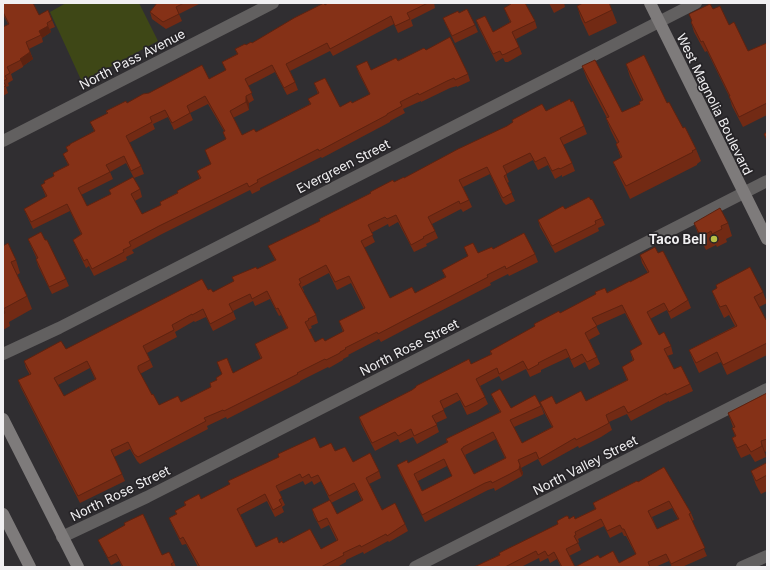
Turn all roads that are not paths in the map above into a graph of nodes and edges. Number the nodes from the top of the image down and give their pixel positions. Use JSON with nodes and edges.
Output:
{"nodes":[{"id":1,"x":273,"y":3,"type":"edge"},
{"id":2,"x":650,"y":3,"type":"edge"},
{"id":3,"x":696,"y":3,"type":"edge"},
{"id":4,"x":659,"y":22,"type":"junction"},
{"id":5,"x":3,"y":141,"type":"edge"},
{"id":6,"x":767,"y":181,"type":"edge"},
{"id":7,"x":744,"y":193,"type":"junction"},
{"id":8,"x":767,"y":239,"type":"edge"},
{"id":9,"x":3,"y":354,"type":"edge"},
{"id":10,"x":767,"y":389,"type":"edge"},
{"id":11,"x":3,"y":419,"type":"edge"},
{"id":12,"x":3,"y":514,"type":"edge"},
{"id":13,"x":62,"y":537,"type":"junction"},
{"id":14,"x":767,"y":556,"type":"edge"},
{"id":15,"x":30,"y":567,"type":"edge"},
{"id":16,"x":78,"y":567,"type":"edge"},
{"id":17,"x":415,"y":567,"type":"edge"},
{"id":18,"x":742,"y":567,"type":"edge"}],
"edges":[{"from":1,"to":5,"type":"street","name":"North Pass Avenue"},
{"from":2,"to":4,"type":"main road","name":"West Magnolia Boulevard"},
{"from":3,"to":4,"type":"street","name":"Evergreen Street"},
{"from":4,"to":7,"type":"main road","name":"West Magnolia Boulevard"},
{"from":4,"to":9,"type":"street","name":"Evergreen Street"},
{"from":6,"to":7,"type":"street","name":"North Rose Street"},
{"from":7,"to":8,"type":"main road","name":"West Magnolia Boulevard"},
{"from":7,"to":13,"type":"street","name":"North Rose Street"},
{"from":10,"to":17,"type":"street","name":"North Valley Street"},
{"from":11,"to":13,"type":"main road"},
{"from":12,"to":15,"type":"main road"},
{"from":13,"to":16,"type":"main road"},
{"from":14,"to":18,"type":"street"}]}
